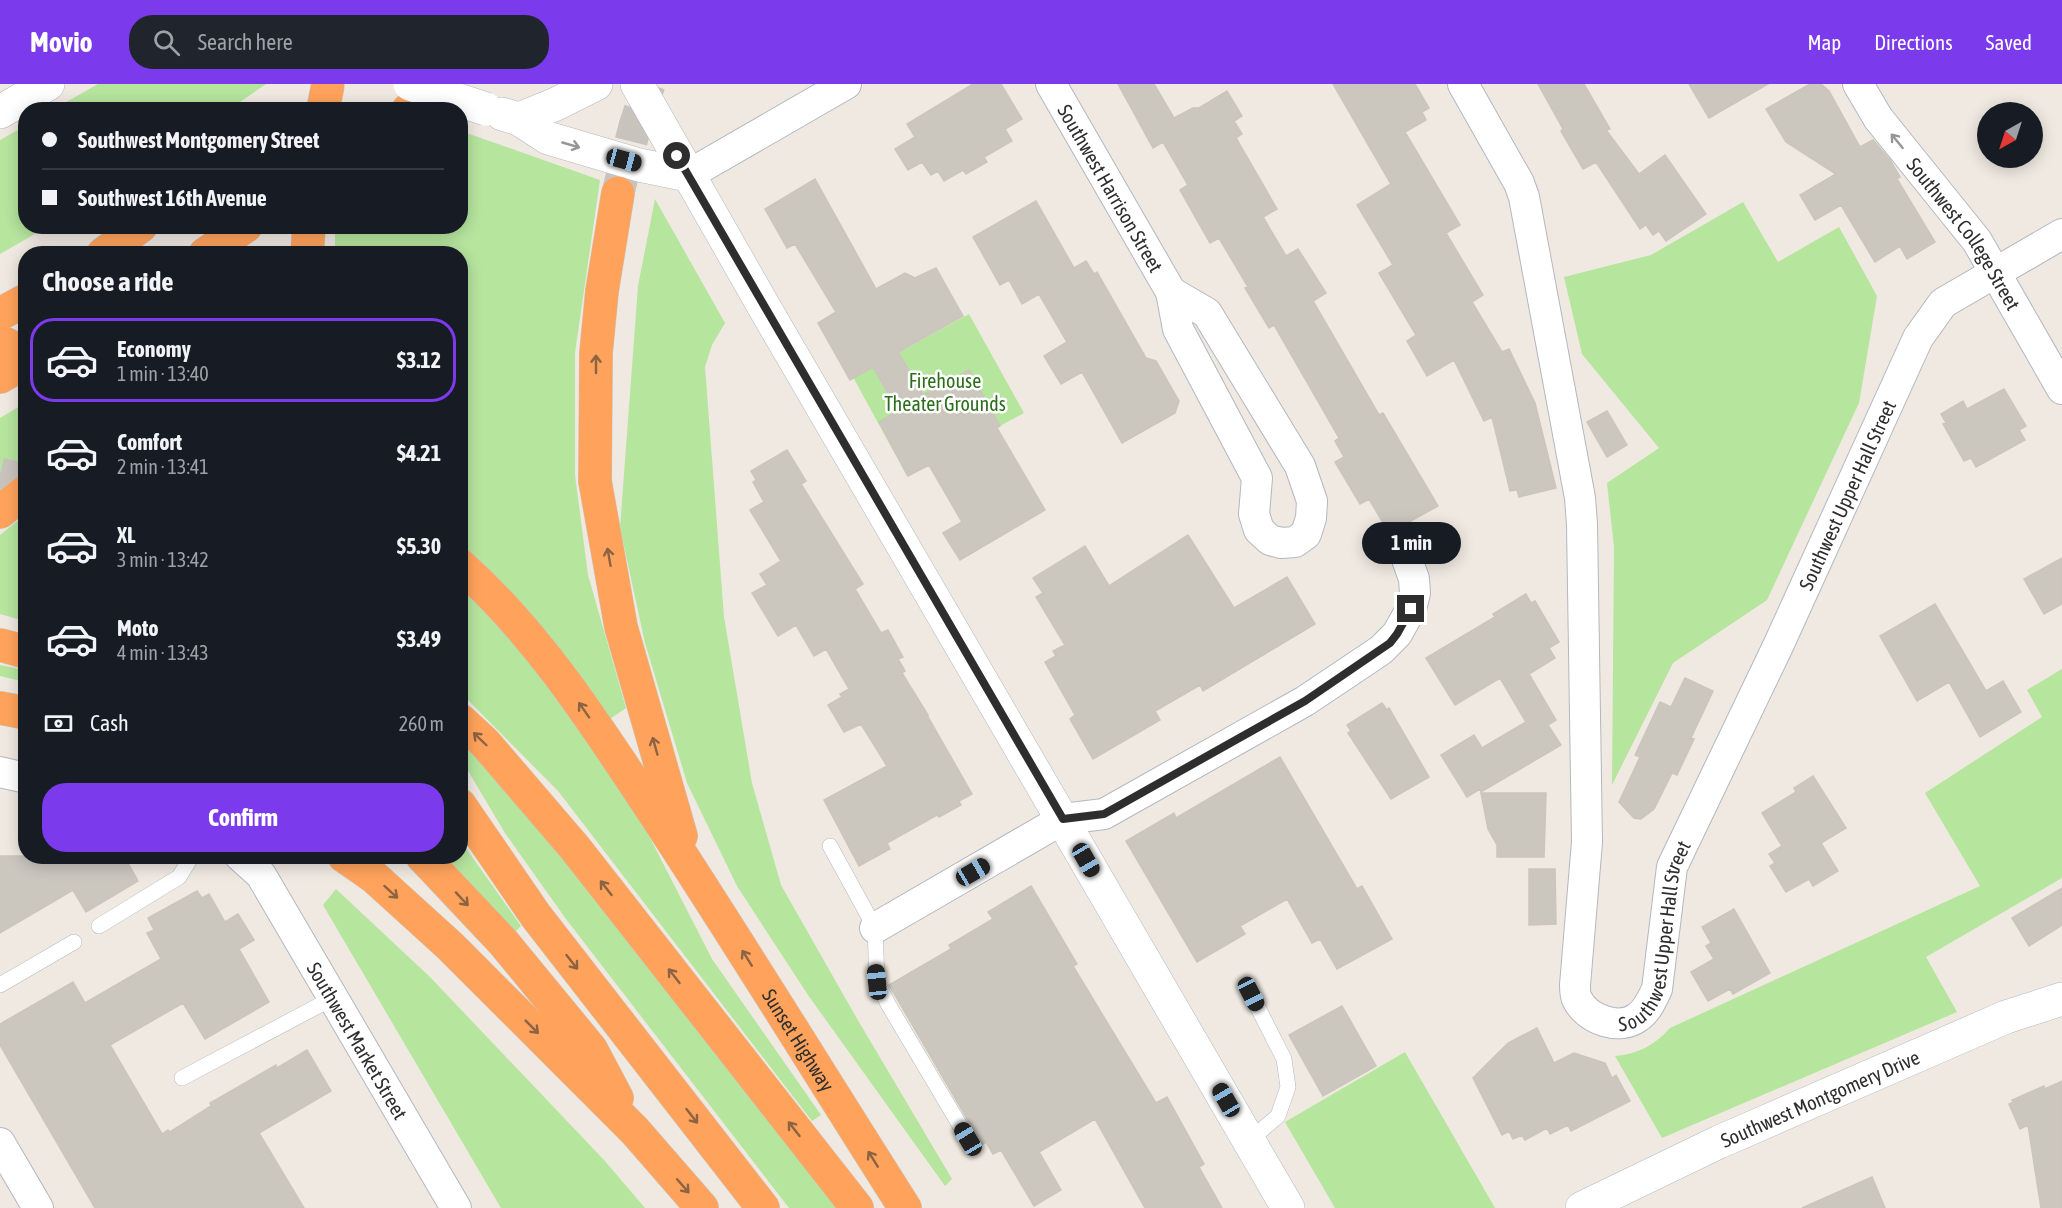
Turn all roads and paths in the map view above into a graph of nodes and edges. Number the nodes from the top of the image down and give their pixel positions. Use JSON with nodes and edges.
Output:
{"nodes":[{"id":1,"x":48,"y":84,"type":"edge"},
{"id":2,"x":328,"y":84,"type":"edge"},
{"id":3,"x":343,"y":84,"type":"edge"},
{"id":4,"x":410,"y":84,"type":"edge"},
{"id":5,"x":443,"y":84,"type":"edge"},
{"id":6,"x":459,"y":84,"type":"edge"},
{"id":7,"x":596,"y":84,"type":"edge"},
{"id":8,"x":637,"y":84,"type":"edge"},
{"id":9,"x":846,"y":84,"type":"edge"},
{"id":10,"x":1051,"y":84,"type":"edge"},
{"id":11,"x":1463,"y":84,"type":"edge"},
{"id":12,"x":1858,"y":84,"type":"edge"},
{"id":13,"x":318,"y":102,"type":"edge"},
{"id":14,"x":325,"y":102,"type":"edge"},
{"id":15,"x":419,"y":102,"type":"edge"},
{"id":16,"x":443,"y":102,"type":"edge"},
{"id":17,"x":465,"y":102,"type":"edge"},
{"id":18,"x":468,"y":103,"type":"edge"},
{"id":19,"x":0,"y":112,"type":"edge"},
{"id":20,"x":519,"y":119,"type":"junction"},
{"id":21,"x":688,"y":175,"type":"junction"},
{"id":22,"x":618,"y":193,"type":"tunnel mouth"},
{"id":23,"x":130,"y":234,"type":"edge"},
{"id":24,"x":234,"y":234,"type":"edge"},
{"id":25,"x":313,"y":234,"type":"edge"},
{"id":26,"x":2062,"y":234,"type":"edge"},
{"id":27,"x":114,"y":246,"type":"edge"},
{"id":28,"x":217,"y":246,"type":"edge"},
{"id":29,"x":300,"y":246,"type":"edge"},
{"id":30,"x":1994,"y":272,"type":"junction"},
{"id":31,"x":18,"y":283,"type":"edge"},
{"id":32,"x":0,"y":286,"type":"edge"},
{"id":33,"x":1171,"y":292,"type":"junction"},
{"id":34,"x":18,"y":304,"type":"edge"},
{"id":35,"x":0,"y":314,"type":"edge"},
{"id":36,"x":0,"y":341,"type":"edge"},
{"id":37,"x":18,"y":350,"type":"edge"},
{"id":38,"x":18,"y":367,"type":"edge"},
{"id":39,"x":0,"y":377,"type":"edge"},
{"id":40,"x":2062,"y":389,"type":"edge"},
{"id":41,"x":18,"y":497,"type":"edge"},
{"id":42,"x":0,"y":512,"type":"edge"},
{"id":43,"x":1402,"y":545,"type":"dead end"},
{"id":44,"x":468,"y":573,"type":"edge"},
{"id":45,"x":0,"y":645,"type":"edge"},
{"id":46,"x":18,"y":650,"type":"edge"},
{"id":47,"x":0,"y":708,"type":"edge"},
{"id":48,"x":18,"y":711,"type":"edge"},
{"id":49,"x":468,"y":727,"type":"edge"},
{"id":50,"x":0,"y":772,"type":"edge"},
{"id":51,"x":18,"y":776,"type":"edge"},
{"id":52,"x":468,"y":818,"type":"edge"},
{"id":53,"x":1063,"y":819,"type":"junction"},
{"id":54,"x":830,"y":846,"type":"dead end"},
{"id":55,"x":187,"y":864,"type":"edge"},
{"id":56,"x":355,"y":864,"type":"edge"},
{"id":57,"x":430,"y":864,"type":"edge"},
{"id":58,"x":250,"y":866,"type":"edge"},
{"id":59,"x":692,"y":872,"type":"junction"},
{"id":60,"x":99,"y":926,"type":"dead end"},
{"id":61,"x":875,"y":928,"type":"junction"},
{"id":62,"x":74,"y":942,"type":"dead end"},
{"id":63,"x":0,"y":985,"type":"edge"},
{"id":64,"x":1251,"y":994,"type":"dead end"},
{"id":65,"x":333,"y":998,"type":"junction"},
{"id":66,"x":2062,"y":999,"type":"edge"},
{"id":67,"x":182,"y":1078,"type":"dead end"},
{"id":68,"x":635,"y":1131,"type":"junction"},
{"id":69,"x":968,"y":1139,"type":"dead end"},
{"id":70,"x":1249,"y":1141,"type":"junction"},
{"id":71,"x":0,"y":1143,"type":"edge"},
{"id":72,"x":38,"y":1208,"type":"edge"},
{"id":73,"x":456,"y":1208,"type":"edge"},
{"id":74,"x":702,"y":1208,"type":"edge"},
{"id":75,"x":763,"y":1208,"type":"edge"},
{"id":76,"x":857,"y":1208,"type":"edge"},
{"id":77,"x":904,"y":1208,"type":"edge"},
{"id":78,"x":1288,"y":1208,"type":"edge"},
{"id":79,"x":1582,"y":1208,"type":"edge"}],
"edges":[{"from":1,"to":19,"type":"street"},
{"from":2,"to":14,"type":"highway","bridge":true},
{"from":3,"to":13,"type":"highway"},
{"from":4,"to":17,"type":"street","bridge":true},
{"from":5,"to":15,"type":"highway"},
{"from":6,"to":16,"type":"highway"},
{"from":7,"to":20,"type":"street"},
{"from":8,"to":21,"type":"street"},
{"from":9,"to":21,"type":"street"},
{"from":10,"to":33,"type":"street","name":"Southwest Harrison Street"},
{"from":11,"to":30,"type":"street","name":"Southwest Upper Hall Street"},
{"from":30,"to":12,"type":"street","name":"Southwest College Street","one_way":true},
{"from":18,"to":20,"type":"street","bridge":true},
{"from":20,"to":21,"type":"street","one_way":true},
{"from":21,"to":53,"type":"street"},
{"from":59,"to":22,"type":"highway","one_way":true},
{"from":23,"to":27,"type":"highway"},
{"from":24,"to":28,"type":"highway"},
{"from":25,"to":29,"type":"highway"},
{"from":26,"to":30,"type":"street","name":"Southwest Upper Hall Street"},
{"from":30,"to":40,"type":"street","name":"Southwest College Street"},
{"from":31,"to":32,"type":"highway"},
{"from":33,"to":33,"type":"street","name":"Southwest Harrison Street"},
{"from":34,"to":35,"type":"highway"},
{"from":36,"to":37,"type":"highway"},
{"from":38,"to":39,"type":"highway"},
{"from":41,"to":42,"type":"highway"},
{"from":43,"to":53,"type":"street"},
{"from":59,"to":44,"type":"highway","one_way":true},
{"from":45,"to":46,"type":"highway"},
{"from":47,"to":48,"type":"highway"},
{"from":76,"to":49,"type":"highway","one_way":true},
{"from":50,"to":51,"type":"street"},
{"from":52,"to":75,"type":"highway","one_way":true},
{"from":53,"to":61,"type":"street"},
{"from":53,"to":70,"type":"street"},
{"from":54,"to":61,"type":"lane"},
{"from":55,"to":60,"type":"lane"},
{"from":56,"to":68,"type":"highway","one_way":true},
{"from":57,"to":68,"type":"highway","one_way":true},
{"from":58,"to":65,"type":"street","name":"Southwest Market Street"},
{"from":77,"to":59,"type":"highway","name":"Sunset Highway","one_way":true},
{"from":61,"to":69,"type":"lane"},
{"from":62,"to":63,"type":"lane"},
{"from":64,"to":70,"type":"lane"},
{"from":65,"to":67,"type":"lane"},
{"from":65,"to":73,"type":"street","name":"Southwest Market Street"},
{"from":66,"to":79,"type":"street","name":"Southwest Montgomery Drive"},
{"from":68,"to":74,"type":"highway","one_way":true},
{"from":70,"to":78,"type":"street"},
{"from":71,"to":72,"type":"street"}]}
